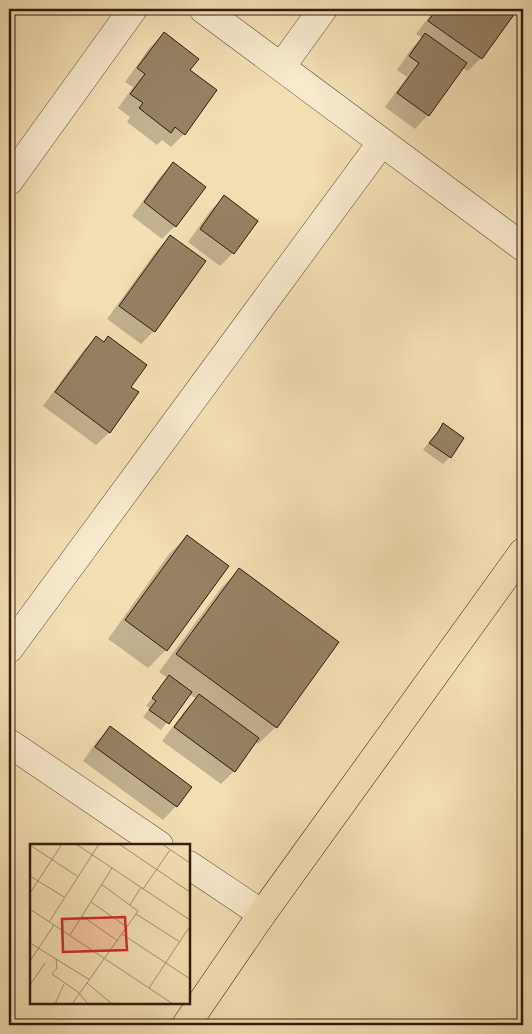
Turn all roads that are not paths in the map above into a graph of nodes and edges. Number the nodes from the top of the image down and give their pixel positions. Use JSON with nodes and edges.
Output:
{"nodes":[{"id":1,"x":133,"y":9,"type":"edge"},
{"id":2,"x":203,"y":9,"type":"edge"},
{"id":3,"x":323,"y":9,"type":"edge"},
{"id":4,"x":281,"y":67,"type":"junction"},
{"id":5,"x":382,"y":142,"type":"junction"},
{"id":6,"x":9,"y":181,"type":"edge"},
{"id":7,"x":523,"y":247,"type":"edge"},
{"id":8,"x":523,"y":552,"type":"edge"},
{"id":9,"x":9,"y":648,"type":"edge"},
{"id":10,"x":9,"y":742,"type":"edge"},
{"id":11,"x":158,"y":844,"type":"edge"},
{"id":12,"x":190,"y":866,"type":"edge"},
{"id":13,"x":262,"y":914,"type":"junction"},
{"id":14,"x":186,"y":1025,"type":"edge"}],
"edges":[{"from":1,"to":6,"type":"street"},
{"from":2,"to":4,"type":"street"},
{"from":3,"to":4,"type":"street"},
{"from":4,"to":5,"type":"street"},
{"from":5,"to":7,"type":"street"},
{"from":5,"to":9,"type":"street"},
{"from":8,"to":13,"type":"main road"},
{"from":10,"to":11,"type":"street"},
{"from":12,"to":13,"type":"street"},
{"from":13,"to":14,"type":"main road"}]}
